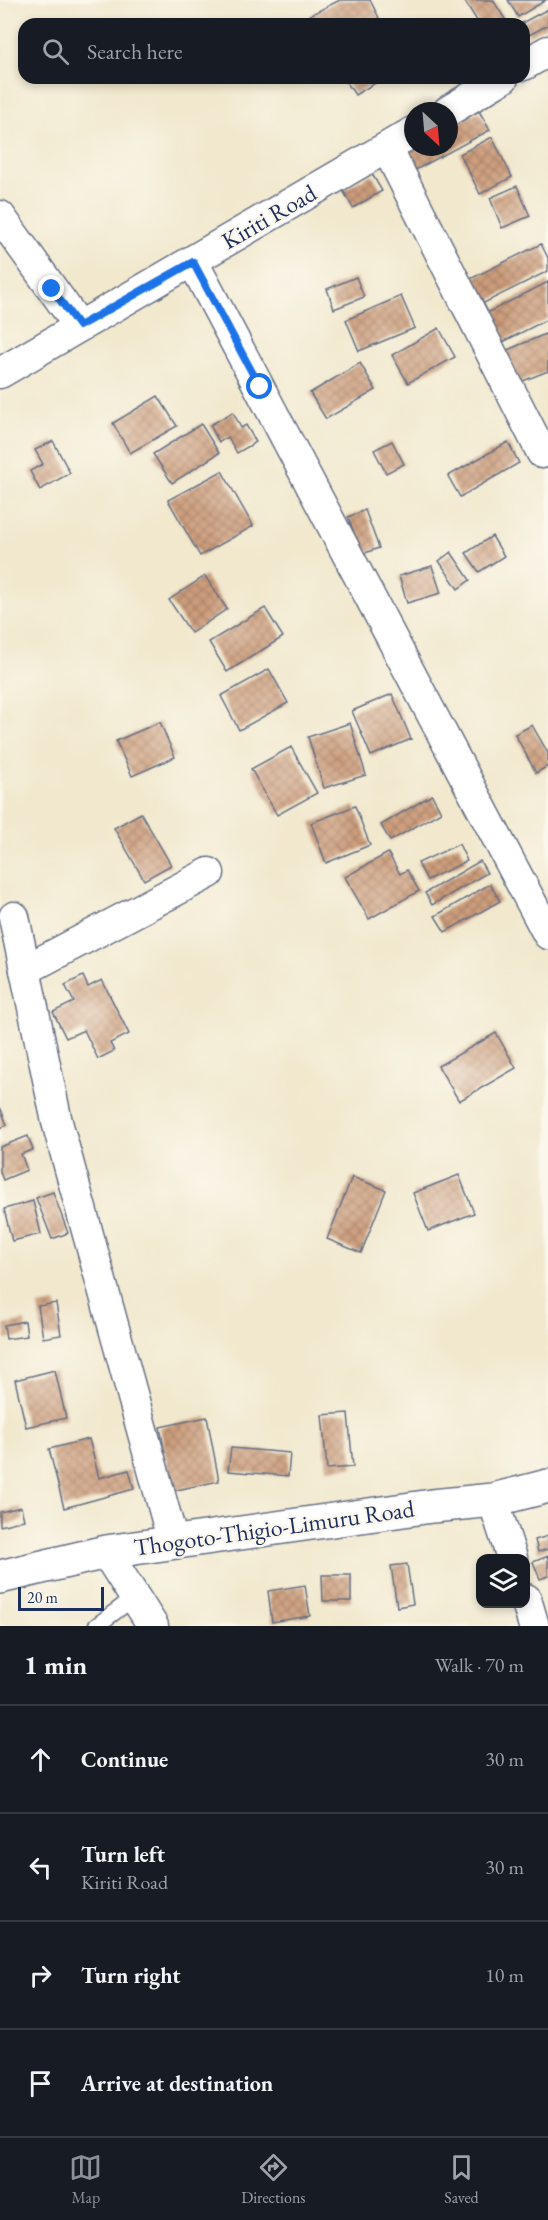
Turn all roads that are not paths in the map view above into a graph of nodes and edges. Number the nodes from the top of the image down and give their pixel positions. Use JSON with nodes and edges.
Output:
{"nodes":[{"id":1,"x":548,"y":51,"type":"edge"},
{"id":2,"x":530,"y":62,"type":"edge"},
{"id":3,"x":493,"y":84,"type":"edge"},
{"id":4,"x":458,"y":105,"type":"edge"},
{"id":5,"x":404,"y":138,"type":"edge"},
{"id":6,"x":387,"y":148,"type":"junction"},
{"id":7,"x":0,"y":216,"type":"edge"},
{"id":8,"x":193,"y":262,"type":"junction"},
{"id":9,"x":79,"y":326,"type":"junction"},
{"id":10,"x":0,"y":373,"type":"edge"},
{"id":11,"x":542,"y":453,"type":"dead end"},
{"id":12,"x":209,"y":873,"type":"dead end"},
{"id":13,"x":14,"y":917,"type":"dead end"},
{"id":14,"x":548,"y":934,"type":"edge"},
{"id":15,"x":25,"y":970,"type":"junction"},
{"id":16,"x":548,"y":1485,"type":"edge"},
{"id":17,"x":493,"y":1500,"type":"junction"},
{"id":18,"x":173,"y":1542,"type":"junction"},
{"id":19,"x":106,"y":1552,"type":"junction"},
{"id":20,"x":511,"y":1554,"type":"edge"},
{"id":21,"x":0,"y":1577,"type":"edge"},
{"id":22,"x":135,"y":1597,"type":"junction"},
{"id":23,"x":528,"y":1608,"type":"edge"},
{"id":24,"x":96,"y":1626,"type":"edge"},
{"id":25,"x":153,"y":1626,"type":"edge"},
{"id":26,"x":534,"y":1626,"type":"edge"}],
"edges":[{"from":1,"to":2,"type":"street"},
{"from":3,"to":4,"type":"street"},
{"from":5,"to":6,"type":"street","name":"Kiriti Road"},
{"from":6,"to":8,"type":"street","name":"Kiriti Road"},
{"from":6,"to":11,"type":"street"},
{"from":7,"to":9,"type":"street"},
{"from":8,"to":9,"type":"street","name":"Kiriti Road"},
{"from":8,"to":14,"type":"street"},
{"from":9,"to":10,"type":"street","name":"Kiriti Road"},
{"from":12,"to":15,"type":"street"},
{"from":13,"to":15,"type":"street"},
{"from":15,"to":18,"type":"street"},
{"from":16,"to":17,"type":"highway","name":"Thogoto-Thigio-Limuru Road"},
{"from":17,"to":18,"type":"highway","name":"Thogoto-Thigio-Limuru Road"},
{"from":17,"to":20,"type":"street"},
{"from":18,"to":19,"type":"highway","name":"Thogoto-Thigio-Limuru Road"},
{"from":19,"to":21,"type":"highway","name":"Thogoto-Thigio-Limuru Road"},
{"from":19,"to":22,"type":"street"},
{"from":22,"to":24,"type":"lane"},
{"from":22,"to":25,"type":"street"},
{"from":23,"to":26,"type":"street"}]}
